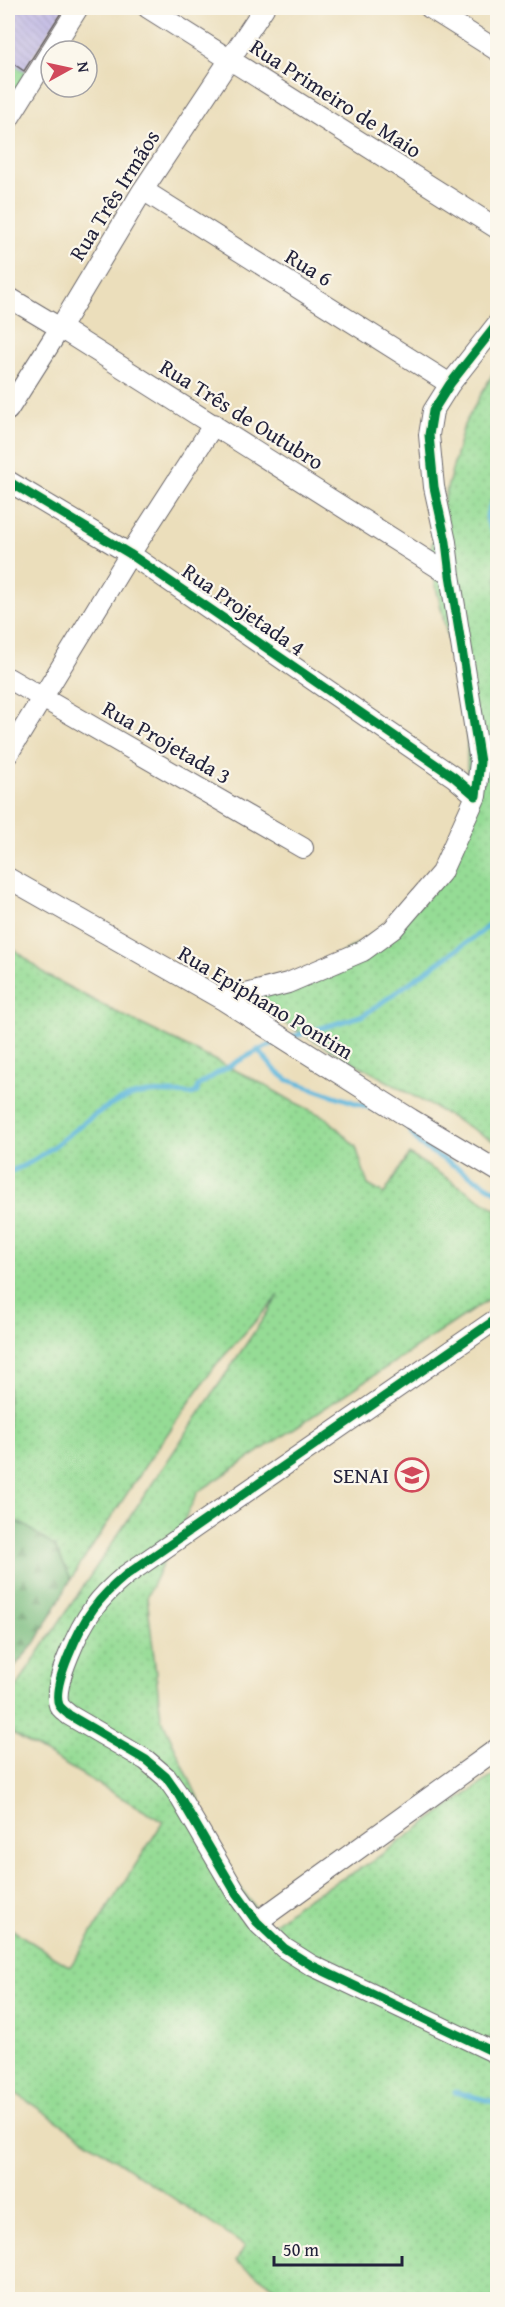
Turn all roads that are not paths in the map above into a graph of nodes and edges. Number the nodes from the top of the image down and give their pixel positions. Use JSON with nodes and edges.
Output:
{"nodes":[{"id":1,"x":78,"y":8,"type":"edge"},
{"id":2,"x":148,"y":8,"type":"edge"},
{"id":3,"x":264,"y":8,"type":"edge"},
{"id":4,"x":430,"y":8,"type":"edge"},
{"id":5,"x":59,"y":39,"type":"edge"},
{"id":6,"x":498,"y":51,"type":"edge"},
{"id":7,"x":231,"y":59,"type":"junction"},
{"id":8,"x":39,"y":70,"type":"edge"},
{"id":9,"x":8,"y":120,"type":"edge"},
{"id":10,"x":143,"y":190,"type":"junction"},
{"id":11,"x":498,"y":229,"type":"edge"},
{"id":12,"x":8,"y":297,"type":"edge"},
{"id":13,"x":498,"y":322,"type":"edge"},
{"id":14,"x":60,"y":328,"type":"junction"},
{"id":15,"x":450,"y":384,"type":"junction"},
{"id":16,"x":8,"y":410,"type":"edge"},
{"id":17,"x":214,"y":424,"type":"junction"},
{"id":18,"x":8,"y":481,"type":"edge"},
{"id":19,"x":130,"y":554,"type":"junction"},
{"id":20,"x":450,"y":574,"type":"junction"},
{"id":21,"x":8,"y":678,"type":"edge"},
{"id":22,"x":41,"y":699,"type":"junction"},
{"id":23,"x":8,"y":754,"type":"edge"},
{"id":24,"x":476,"y":796,"type":"junction"},
{"id":25,"x":303,"y":848,"type":"dead end"},
{"id":26,"x":8,"y":878,"type":"edge"},
{"id":27,"x":223,"y":1000,"type":"junction"},
{"id":28,"x":498,"y":1171,"type":"edge"},
{"id":29,"x":498,"y":1318,"type":"edge"},
{"id":30,"x":496,"y":1751,"type":"edge"},
{"id":31,"x":257,"y":1922,"type":"junction"},
{"id":32,"x":498,"y":2054,"type":"edge"}],
"edges":[{"from":1,"to":5,"type":"street"},
{"from":2,"to":7,"type":"street","name":"Rua Primeiro de Maio"},
{"from":3,"to":7,"type":"street","name":"Rua Três Irmãos"},
{"from":4,"to":6,"type":"street"},
{"from":7,"to":10,"type":"street","name":"Rua Três Irmãos"},
{"from":7,"to":11,"type":"street","name":"Rua Primeiro de Maio"},
{"from":8,"to":9,"type":"street"},
{"from":10,"to":14,"type":"street","name":"Rua Três Irmãos"},
{"from":10,"to":15,"type":"street","name":"Rua 6"},
{"from":12,"to":14,"type":"street","name":"Rua Três de Outubro"},
{"from":13,"to":15,"type":"street"},
{"from":14,"to":16,"type":"street","name":"Rua Três Irmãos"},
{"from":14,"to":17,"type":"street","name":"Rua Três de Outubro"},
{"from":15,"to":20,"type":"street"},
{"from":17,"to":19,"type":"street"},
{"from":17,"to":20,"type":"street","name":"Rua Três de Outubro"},
{"from":18,"to":19,"type":"street","name":"Rua Projetada 4"},
{"from":19,"to":22,"type":"street"},
{"from":19,"to":24,"type":"street","name":"Rua Projetada 4"},
{"from":20,"to":24,"type":"street"},
{"from":21,"to":22,"type":"street","name":"Rua Projetada 3"},
{"from":22,"to":23,"type":"street"},
{"from":22,"to":25,"type":"street","name":"Rua Projetada 3"},
{"from":24,"to":27,"type":"street"},
{"from":26,"to":27,"type":"street","name":"Rua Epiphano Pontim"},
{"from":27,"to":28,"type":"street","name":"Rua Epiphano Pontim"},
{"from":29,"to":31,"type":"street"},
{"from":30,"to":31,"type":"street"},
{"from":31,"to":32,"type":"street"}]}
